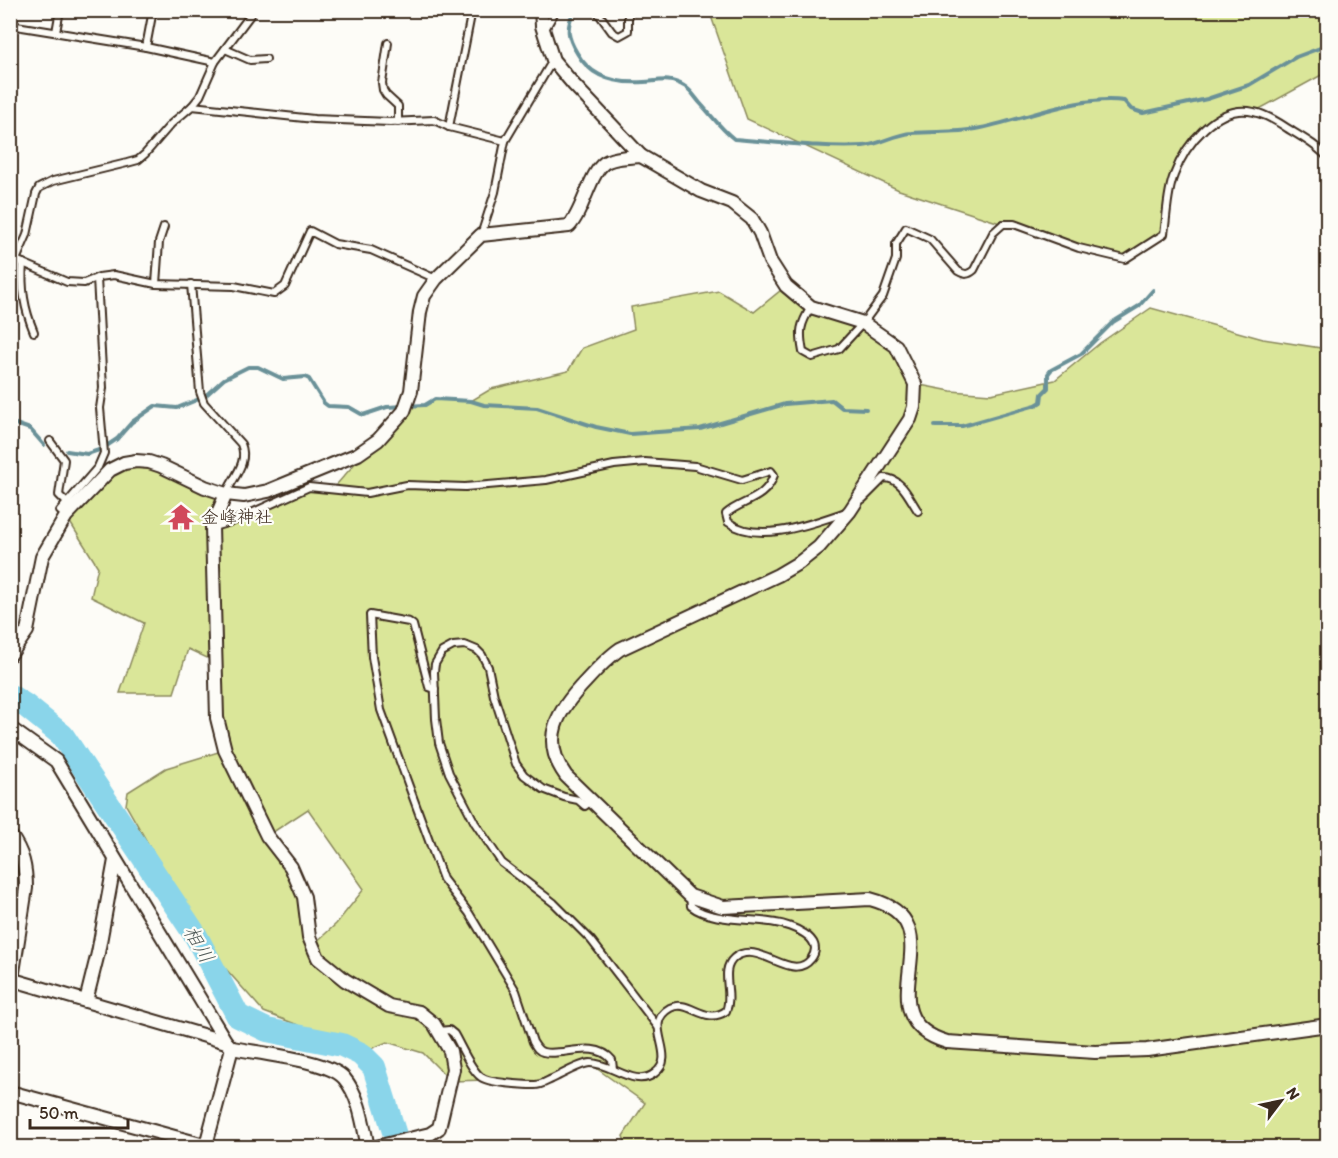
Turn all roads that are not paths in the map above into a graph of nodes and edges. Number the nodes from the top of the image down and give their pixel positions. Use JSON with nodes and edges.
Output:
{"nodes":[{"id":1,"x":60,"y":10,"type":"edge"},
{"id":2,"x":153,"y":10,"type":"edge"},
{"id":3,"x":254,"y":10,"type":"edge"},
{"id":4,"x":472,"y":10,"type":"edge"},
{"id":5,"x":541,"y":10,"type":"edge"},
{"id":6,"x":556,"y":10,"type":"edge"},
{"id":7,"x":596,"y":10,"type":"edge"},
{"id":8,"x":628,"y":10,"type":"edge"},
{"id":9,"x":10,"y":25,"type":"edge"},
{"id":10,"x":544,"y":31,"type":"junction"},
{"id":11,"x":56,"y":32,"type":"junction"},
{"id":12,"x":388,"y":43,"type":"dead end"},
{"id":13,"x":146,"y":47,"type":"junction"},
{"id":14,"x":225,"y":49,"type":"junction"},
{"id":15,"x":266,"y":59,"type":"dead end"},
{"id":16,"x":554,"y":60,"type":"junction"},
{"id":17,"x":215,"y":62,"type":"junction"},
{"id":18,"x":192,"y":106,"type":"junction"},
{"id":19,"x":398,"y":122,"type":"junction"},
{"id":20,"x":449,"y":127,"type":"junction"},
{"id":21,"x":505,"y":141,"type":"junction"},
{"id":22,"x":642,"y":156,"type":"junction"},
{"id":23,"x":1328,"y":158,"type":"edge"},
{"id":24,"x":164,"y":227,"type":"dead end"},
{"id":25,"x":480,"y":235,"type":"junction"},
{"id":26,"x":17,"y":260,"type":"edge"},
{"id":27,"x":97,"y":278,"type":"junction"},
{"id":28,"x":436,"y":279,"type":"junction"},
{"id":29,"x":156,"y":284,"type":"junction"},
{"id":30,"x":191,"y":284,"type":"junction"},
{"id":31,"x":811,"y":307,"type":"junction"},
{"id":32,"x":863,"y":323,"type":"junction"},
{"id":33,"x":34,"y":332,"type":"dead end"},
{"id":34,"x":50,"y":441,"type":"dead end"},
{"id":35,"x":226,"y":494,"type":"junction"},
{"id":36,"x":67,"y":503,"type":"junction"},
{"id":37,"x":850,"y":511,"type":"junction"},
{"id":38,"x":918,"y":511,"type":"dead end"},
{"id":39,"x":66,"y":516,"type":"junction"},
{"id":40,"x":212,"y":527,"type":"junction"},
{"id":41,"x":10,"y":655,"type":"edge"},
{"id":42,"x":435,"y":689,"type":"junction"},
{"id":43,"x":10,"y":728,"type":"edge"},
{"id":44,"x":591,"y":801,"type":"junction"},
{"id":45,"x":10,"y":835,"type":"edge"},
{"id":46,"x":115,"y":860,"type":"junction"},
{"id":47,"x":690,"y":896,"type":"junction"},
{"id":48,"x":11,"y":982,"type":"edge"},
{"id":49,"x":86,"y":1001,"type":"junction"},
{"id":50,"x":1328,"y":1025,"type":"edge"},
{"id":51,"x":658,"y":1027,"type":"junction"},
{"id":52,"x":438,"y":1031,"type":"junction"},
{"id":53,"x":229,"y":1045,"type":"junction"},
{"id":54,"x":613,"y":1069,"type":"junction"},
{"id":55,"x":10,"y":1092,"type":"edge"},
{"id":56,"x":210,"y":1146,"type":"edge"},
{"id":57,"x":370,"y":1148,"type":"edge"}],
"edges":[{"from":1,"to":11,"type":"lane"},
{"from":2,"to":13,"type":"lane"},
{"from":3,"to":14,"type":"lane"},
{"from":4,"to":20,"type":"lane"},
{"from":5,"to":10,"type":"street"},
{"from":6,"to":10,"type":"lane"},
{"from":7,"to":8,"type":"lane"},
{"from":9,"to":11,"type":"lane"},
{"from":10,"to":16,"type":"street"},
{"from":11,"to":13,"type":"lane"},
{"from":12,"to":19,"type":"lane"},
{"from":13,"to":17,"type":"lane"},
{"from":14,"to":15,"type":"lane"},
{"from":14,"to":17,"type":"lane"},
{"from":16,"to":21,"type":"lane"},
{"from":16,"to":22,"type":"street"},
{"from":17,"to":18,"type":"lane"},
{"from":18,"to":19,"type":"lane"},
{"from":18,"to":26,"type":"lane"},
{"from":19,"to":20,"type":"lane"},
{"from":20,"to":21,"type":"lane"},
{"from":21,"to":25,"type":"lane"},
{"from":22,"to":25,"type":"street"},
{"from":22,"to":31,"type":"street"},
{"from":23,"to":32,"type":"lane"},
{"from":24,"to":29,"type":"lane"},
{"from":25,"to":28,"type":"street"},
{"from":26,"to":27,"type":"lane"},
{"from":26,"to":33,"type":"lane"},
{"from":27,"to":29,"type":"lane"},
{"from":27,"to":36,"type":"lane"},
{"from":28,"to":30,"type":"lane"},
{"from":28,"to":35,"type":"street"},
{"from":29,"to":30,"type":"lane"},
{"from":30,"to":35,"type":"lane"},
{"from":31,"to":32,"type":"street"},
{"from":31,"to":32,"type":"lane"},
{"from":32,"to":37,"type":"street"},
{"from":34,"to":36,"type":"lane"},
{"from":35,"to":39,"type":"street"},
{"from":35,"to":40,"type":"street"},
{"from":36,"to":39,"type":"lane"},
{"from":37,"to":38,"type":"lane"},
{"from":37,"to":40,"type":"lane"},
{"from":37,"to":44,"type":"street"},
{"from":39,"to":41,"type":"street"},
{"from":40,"to":52,"type":"street"},
{"from":42,"to":44,"type":"lane"},
{"from":42,"to":51,"type":"lane"},
{"from":42,"to":54,"type":"lane"},
{"from":43,"to":46,"type":"street"},
{"from":44,"to":47,"type":"street"},
{"from":45,"to":48,"type":"street"},
{"from":46,"to":49,"type":"street"},
{"from":46,"to":53,"type":"street"},
{"from":47,"to":50,"type":"street"},
{"from":47,"to":51,"type":"lane"},
{"from":48,"to":49,"type":"street"},
{"from":49,"to":53,"type":"street"},
{"from":51,"to":54,"type":"lane"},
{"from":52,"to":54,"type":"lane"},
{"from":52,"to":57,"type":"street"},
{"from":53,"to":56,"type":"street"},
{"from":53,"to":57,"type":"street"},
{"from":55,"to":56,"type":"street"}]}
